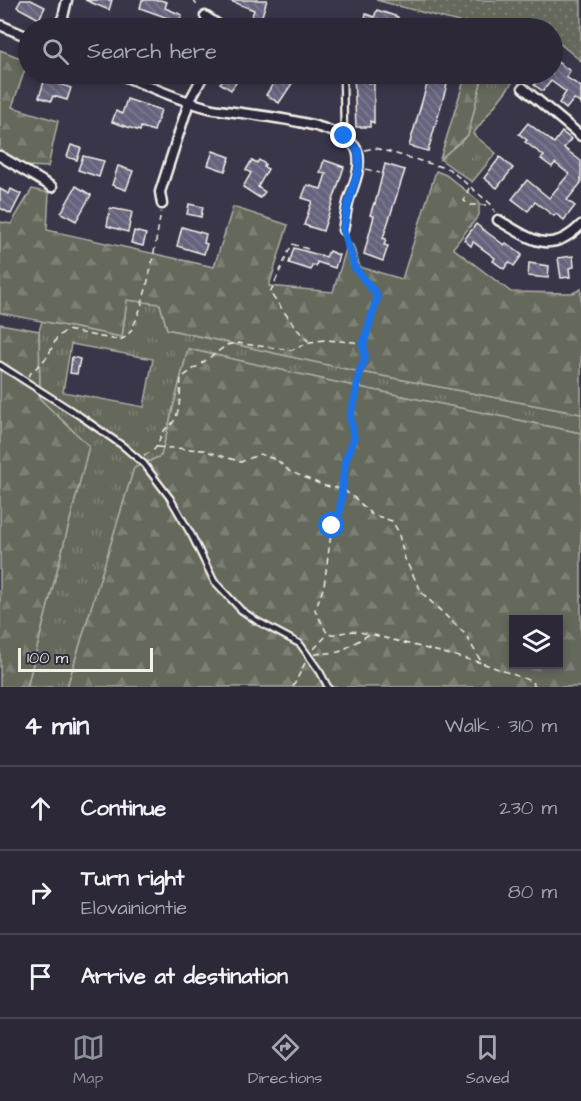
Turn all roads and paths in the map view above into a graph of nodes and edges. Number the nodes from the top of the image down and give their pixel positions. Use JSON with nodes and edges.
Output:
{"nodes":[{"id":1,"x":67,"y":0,"type":"edge"},
{"id":2,"x":193,"y":0,"type":"edge"},
{"id":3,"x":205,"y":16,"type":"joint"},
{"id":4,"x":62,"y":18,"type":"edge"},
{"id":5,"x":208,"y":18,"type":"edge"},
{"id":6,"x":0,"y":25,"type":"edge"},
{"id":7,"x":18,"y":33,"type":"edge"},
{"id":8,"x":144,"y":84,"type":"edge"},
{"id":9,"x":199,"y":84,"type":"edge"},
{"id":10,"x":343,"y":84,"type":"edge"},
{"id":11,"x":523,"y":88,"type":"dead end"},
{"id":12,"x":189,"y":102,"type":"junction"},
{"id":13,"x":581,"y":135,"type":"edge"},
{"id":14,"x":344,"y":136,"type":"junction"},
{"id":15,"x":358,"y":151,"type":"junction"},
{"id":16,"x":0,"y":156,"type":"edge"},
{"id":17,"x":359,"y":167,"type":"junction"},
{"id":18,"x":380,"y":173,"type":"dead end"},
{"id":19,"x":470,"y":186,"type":"junction"},
{"id":20,"x":52,"y":187,"type":"dead end"},
{"id":21,"x":162,"y":204,"type":"joint"},
{"id":22,"x":492,"y":205,"type":"junction"},
{"id":23,"x":498,"y":220,"type":"joint"},
{"id":24,"x":581,"y":225,"type":"edge"},
{"id":25,"x":343,"y":230,"type":"joint"},
{"id":26,"x":308,"y":249,"type":"dead end"},
{"id":27,"x":310,"y":342,"type":"junction"},
{"id":28,"x":363,"y":345,"type":"junction"},
{"id":29,"x":0,"y":365,"type":"edge"},
{"id":30,"x":23,"y":381,"type":"junction"},
{"id":31,"x":157,"y":447,"type":"junction"},
{"id":32,"x":137,"y":458,"type":"junction"},
{"id":33,"x":342,"y":489,"type":"junction"},
{"id":34,"x":370,"y":634,"type":"junction"},
{"id":35,"x":328,"y":635,"type":"junction"},
{"id":36,"x":308,"y":655,"type":"junction"},
{"id":37,"x":482,"y":663,"type":"junction"},
{"id":38,"x":293,"y":687,"type":"edge"},
{"id":39,"x":328,"y":687,"type":"edge"},
{"id":40,"x":535,"y":687,"type":"edge"}],
"edges":[{"from":1,"to":4,"type":"street"},
{"from":2,"to":3,"type":"path"},
{"from":3,"to":5,"type":"street"},
{"from":6,"to":7,"type":"street"},
{"from":8,"to":12,"type":"street"},
{"from":9,"to":12,"type":"street"},
{"from":10,"to":14,"type":"lane"},
{"from":11,"to":13,"type":"street"},
{"from":12,"to":14,"type":"street"},
{"from":12,"to":21,"type":"street"},
{"from":14,"to":15,"type":"street"},
{"from":15,"to":17,"type":"street"},
{"from":15,"to":19,"type":"path"},
{"from":16,"to":20,"type":"street"},
{"from":17,"to":18,"type":"path"},
{"from":17,"to":25,"type":"street"},
{"from":19,"to":22,"type":"path"},
{"from":19,"to":22,"type":"path"},
{"from":21,"to":30,"type":"path"},
{"from":22,"to":23,"type":"path"},
{"from":23,"to":24,"type":"street"},
{"from":25,"to":28,"type":"path"},
{"from":26,"to":27,"type":"path"},
{"from":27,"to":28,"type":"path"},
{"from":27,"to":31,"type":"path"},
{"from":28,"to":33,"type":"path"},
{"from":29,"to":30,"type":"lane"},
{"from":30,"to":32,"type":"lane"},
{"from":31,"to":32,"type":"path"},
{"from":31,"to":33,"type":"path"},
{"from":32,"to":36,"type":"lane"},
{"from":33,"to":35,"type":"path"},
{"from":33,"to":37,"type":"path"},
{"from":34,"to":35,"type":"path"},
{"from":34,"to":36,"type":"path"},
{"from":34,"to":37,"type":"path"},
{"from":35,"to":36,"type":"path"},
{"from":36,"to":38,"type":"path"},
{"from":36,"to":39,"type":"lane"},
{"from":37,"to":40,"type":"path"}]}
